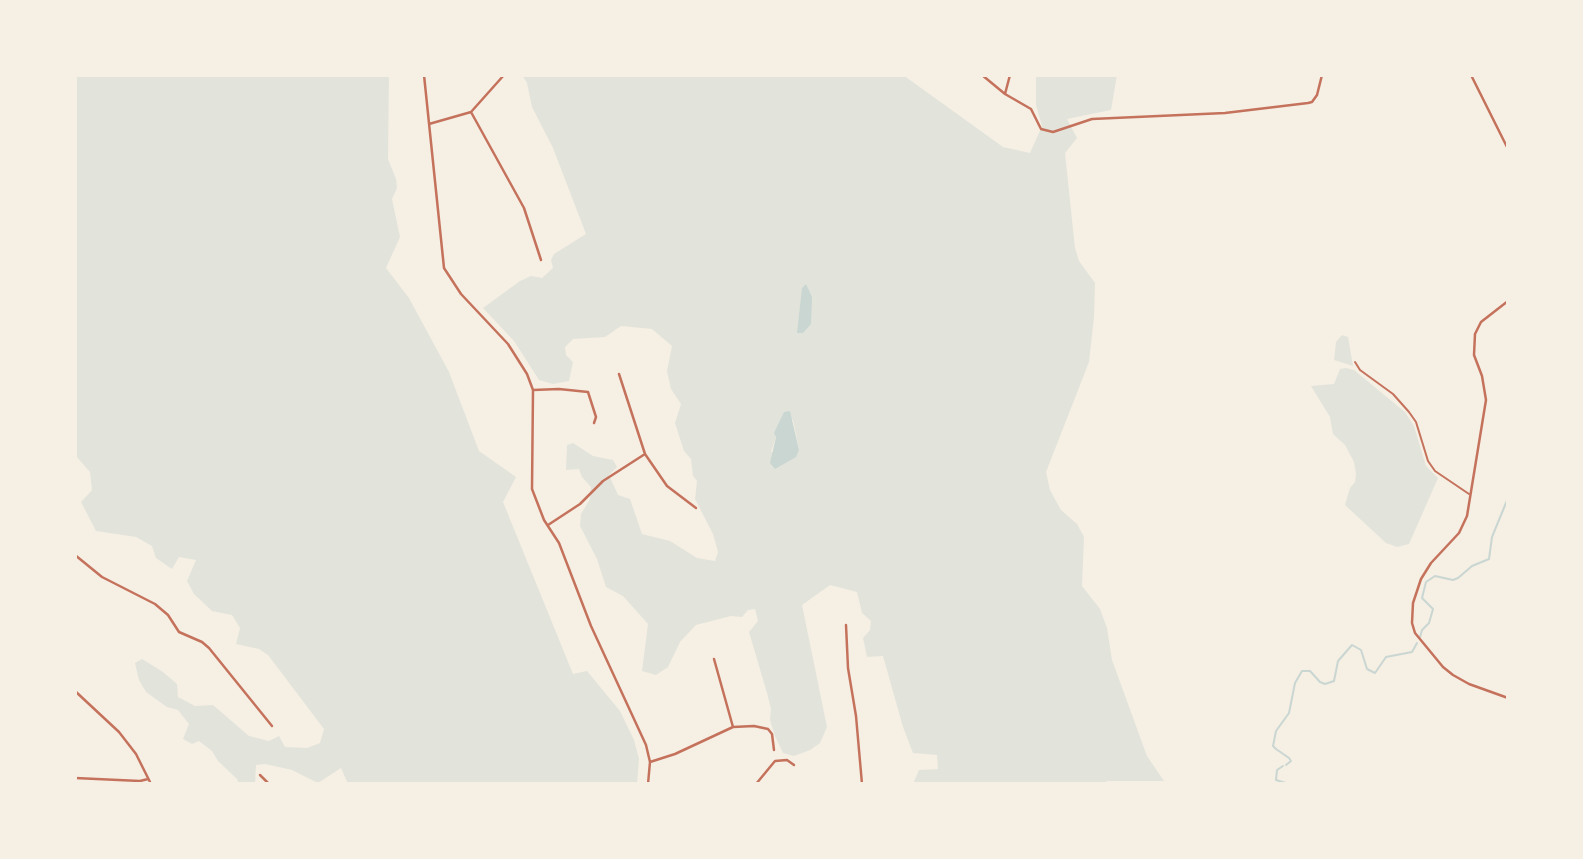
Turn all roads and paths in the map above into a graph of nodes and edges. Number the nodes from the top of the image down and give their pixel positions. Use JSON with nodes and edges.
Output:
{"nodes":[{"id":1,"x":424,"y":75,"type":"edge"},
{"id":2,"x":505,"y":75,"type":"edge"},
{"id":3,"x":982,"y":75,"type":"edge"},
{"id":4,"x":1010,"y":75,"type":"edge"},
{"id":5,"x":1322,"y":75,"type":"edge"},
{"id":6,"x":1471,"y":75,"type":"edge"},
{"id":7,"x":1005,"y":94,"type":"junction"},
{"id":8,"x":471,"y":112,"type":"junction"},
{"id":9,"x":429,"y":124,"type":"junction"},
{"id":10,"x":1508,"y":149,"type":"edge"},
{"id":11,"x":541,"y":260,"type":"dead end"},
{"id":12,"x":1508,"y":300,"type":"edge"},
{"id":13,"x":1355,"y":362,"type":"dead end"},
{"id":14,"x":619,"y":374,"type":"dead end"},
{"id":15,"x":533,"y":390,"type":"junction"},
{"id":16,"x":594,"y":423,"type":"dead end"},
{"id":17,"x":645,"y":454,"type":"junction"},
{"id":18,"x":1471,"y":494,"type":"junction"},
{"id":19,"x":696,"y":508,"type":"dead end"},
{"id":20,"x":548,"y":525,"type":"junction"},
{"id":21,"x":75,"y":555,"type":"edge"},
{"id":22,"x":846,"y":625,"type":"dead end"},
{"id":23,"x":714,"y":659,"type":"dead end"},
{"id":24,"x":75,"y":691,"type":"edge"},
{"id":25,"x":1508,"y":698,"type":"edge"},
{"id":26,"x":272,"y":726,"type":"dead end"},
{"id":27,"x":733,"y":727,"type":"junction"},
{"id":28,"x":774,"y":750,"type":"dead end"},
{"id":29,"x":650,"y":762,"type":"junction"},
{"id":30,"x":794,"y":765,"type":"dead end"},
{"id":31,"x":260,"y":775,"type":"dead end"},
{"id":32,"x":75,"y":778,"type":"edge"},
{"id":33,"x":148,"y":779,"type":"junction"},
{"id":34,"x":151,"y":784,"type":"edge"},
{"id":35,"x":270,"y":784,"type":"edge"},
{"id":36,"x":648,"y":784,"type":"edge"},
{"id":37,"x":755,"y":784,"type":"edge"},
{"id":38,"x":862,"y":784,"type":"edge"}],
"edges":[{"from":1,"to":9,"type":"street"},
{"from":2,"to":8,"type":"street"},
{"from":3,"to":7,"type":"street"},
{"from":4,"to":7,"type":"street"},
{"from":5,"to":7,"type":"street"},
{"from":6,"to":10,"type":"street"},
{"from":8,"to":9,"type":"street"},
{"from":8,"to":11,"type":"street"},
{"from":9,"to":15,"type":"street"},
{"from":12,"to":18,"type":"street"},
{"from":13,"to":18,"type":"lane"},
{"from":14,"to":17,"type":"street"},
{"from":15,"to":16,"type":"street"},
{"from":15,"to":20,"type":"street"},
{"from":17,"to":19,"type":"street"},
{"from":17,"to":20,"type":"street"},
{"from":18,"to":25,"type":"street"},
{"from":20,"to":29,"type":"street"},
{"from":21,"to":26,"type":"street"},
{"from":22,"to":38,"type":"street"},
{"from":23,"to":27,"type":"street"},
{"from":24,"to":33,"type":"street"},
{"from":27,"to":28,"type":"street"},
{"from":27,"to":29,"type":"street"},
{"from":29,"to":36,"type":"street"},
{"from":30,"to":37,"type":"street"},
{"from":31,"to":35,"type":"street"},
{"from":32,"to":33,"type":"street"},
{"from":33,"to":34,"type":"street"}]}
